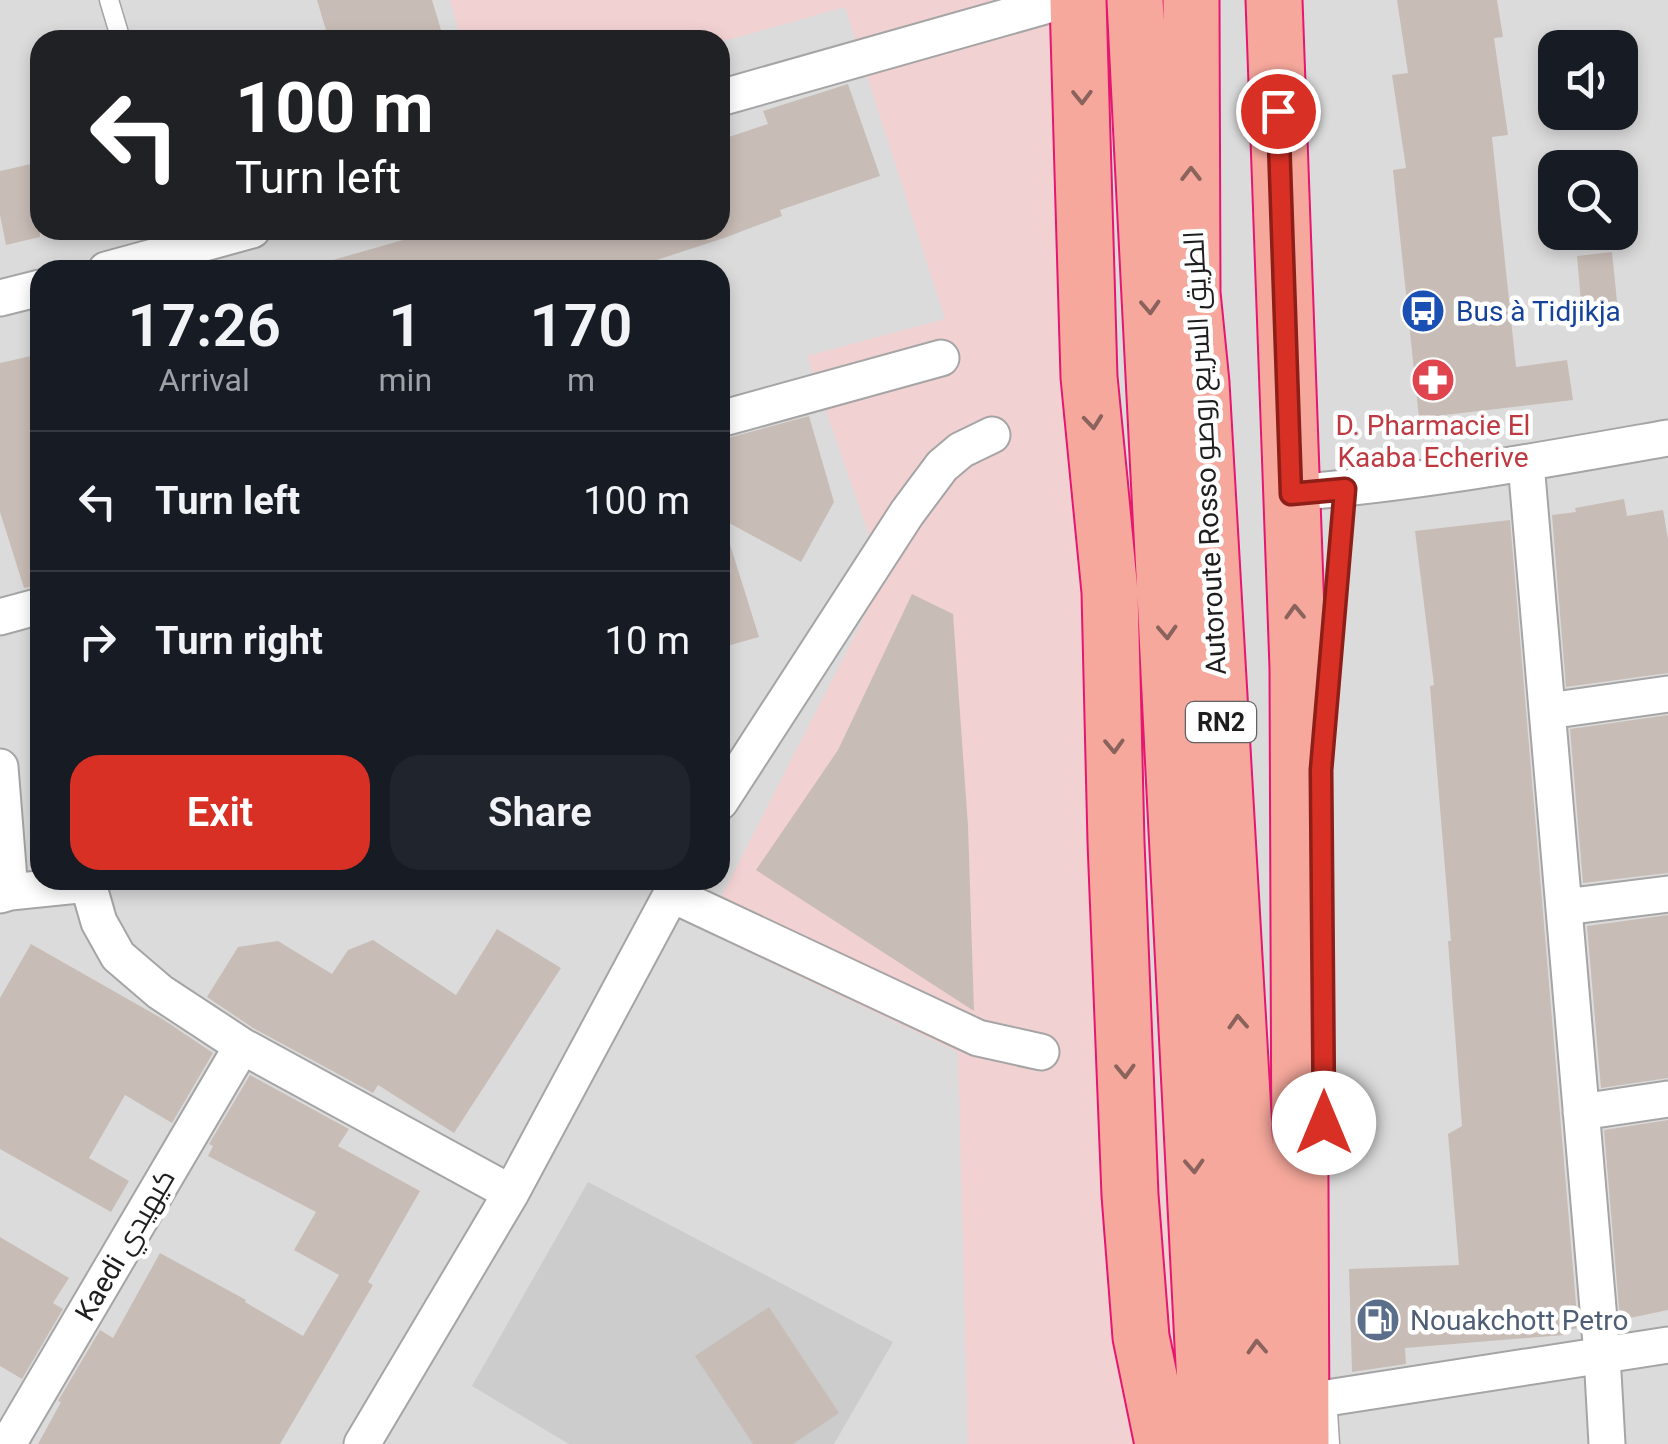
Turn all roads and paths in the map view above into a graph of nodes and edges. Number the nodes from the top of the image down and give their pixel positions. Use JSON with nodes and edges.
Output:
{"nodes":[{"id":1,"x":109,"y":0,"type":"edge"},
{"id":2,"x":1066,"y":0,"type":"edge"},
{"id":3,"x":1078,"y":0,"type":"edge"},
{"id":4,"x":1134,"y":0,"type":"edge"},
{"id":5,"x":1191,"y":0,"type":"edge"},
{"id":6,"x":1274,"y":0,"type":"edge"},
{"id":7,"x":118,"y":30,"type":"edge"},
{"id":8,"x":730,"y":95,"type":"edge"},
{"id":9,"x":180,"y":240,"type":"edge"},
{"id":10,"x":131,"y":260,"type":"edge"},
{"id":11,"x":30,"y":290,"type":"edge"},
{"id":12,"x":0,"y":298,"type":"edge"},
{"id":13,"x":941,"y":358,"type":"dead end"},
{"id":14,"x":730,"y":416,"type":"edge"},
{"id":15,"x":992,"y":435,"type":"dead end"},
{"id":16,"x":1668,"y":438,"type":"edge"},
{"id":17,"x":1526,"y":464,"type":"junction"},
{"id":18,"x":1345,"y":489,"type":"junction"},
{"id":19,"x":1291,"y":494,"type":"junction"},
{"id":20,"x":30,"y":609,"type":"edge"},
{"id":21,"x":0,"y":618,"type":"edge"},
{"id":22,"x":1668,"y":694,"type":"edge"},
{"id":23,"x":1548,"y":711,"type":"junction"},
{"id":24,"x":1323,"y":751,"type":"dead end"},
{"id":25,"x":0,"y":766,"type":"edge"},
{"id":26,"x":730,"y":784,"type":"edge"},
{"id":27,"x":57,"y":890,"type":"edge"},
{"id":28,"x":104,"y":890,"type":"edge"},
{"id":29,"x":673,"y":890,"type":"edge"},
{"id":30,"x":681,"y":890,"type":"edge"},
{"id":31,"x":1668,"y":894,"type":"edge"},
{"id":32,"x":3,"y":899,"type":"edge"},
{"id":33,"x":1564,"y":906,"type":"junction"},
{"id":34,"x":242,"y":1046,"type":"junction"},
{"id":35,"x":1042,"y":1052,"type":"dead end"},
{"id":36,"x":1668,"y":1099,"type":"edge"},
{"id":37,"x":1582,"y":1112,"type":"junction"},
{"id":38,"x":511,"y":1193,"type":"junction"},
{"id":39,"x":1668,"y":1345,"type":"edge"},
{"id":40,"x":1602,"y":1355,"type":"junction"},
{"id":41,"x":1318,"y":1407,"type":"edge"},
{"id":42,"x":8,"y":1444,"type":"edge"},
{"id":43,"x":362,"y":1444,"type":"edge"},
{"id":44,"x":1163,"y":1444,"type":"edge"},
{"id":45,"x":1208,"y":1444,"type":"edge"},
{"id":46,"x":1262,"y":1444,"type":"edge"},
{"id":47,"x":1330,"y":1444,"type":"edge"},
{"id":48,"x":1607,"y":1444,"type":"edge"}],
"edges":[{"from":1,"to":7,"type":"lane"},
{"from":2,"to":8,"type":"street"},
{"from":3,"to":44,"type":"highway","one_way":true},
{"from":4,"to":45,"type":"highway","name":"Autoroute Rosso الطريق السريع روصو","number":"RN2","one_way":true},
{"from":46,"to":5,"type":"highway","name":"Autoroute Rosso الطريق السريع روصو","number":"RN2","one_way":true},
{"from":6,"to":19,"type":"highway"},
{"from":9,"to":10,"type":"street"},
{"from":11,"to":12,"type":"street"},
{"from":13,"to":14,"type":"street"},
{"from":15,"to":26,"type":"street"},
{"from":16,"to":17,"type":"street"},
{"from":17,"to":18,"type":"street"},
{"from":17,"to":23,"type":"street"},
{"from":18,"to":19,"type":"street"},
{"from":18,"to":24,"type":"lane"},
{"from":41,"to":19,"type":"highway","one_way":true},
{"from":20,"to":21,"type":"street"},
{"from":22,"to":23,"type":"street"},
{"from":23,"to":33,"type":"street"},
{"from":25,"to":32,"type":"street"},
{"from":27,"to":32,"type":"street"},
{"from":28,"to":34,"type":"street"},
{"from":29,"to":38,"type":"street"},
{"from":30,"to":35,"type":"street"},
{"from":31,"to":33,"type":"street"},
{"from":33,"to":37,"type":"street"},
{"from":34,"to":38,"type":"street"},
{"from":34,"to":42,"type":"street","name":"Kaedi كيهيدي"},
{"from":36,"to":37,"type":"street"},
{"from":37,"to":40,"type":"street"},
{"from":38,"to":43,"type":"street"},
{"from":39,"to":40,"type":"street"},
{"from":40,"to":41,"type":"street"},
{"from":40,"to":48,"type":"street"},
{"from":41,"to":47,"type":"lane"}]}
